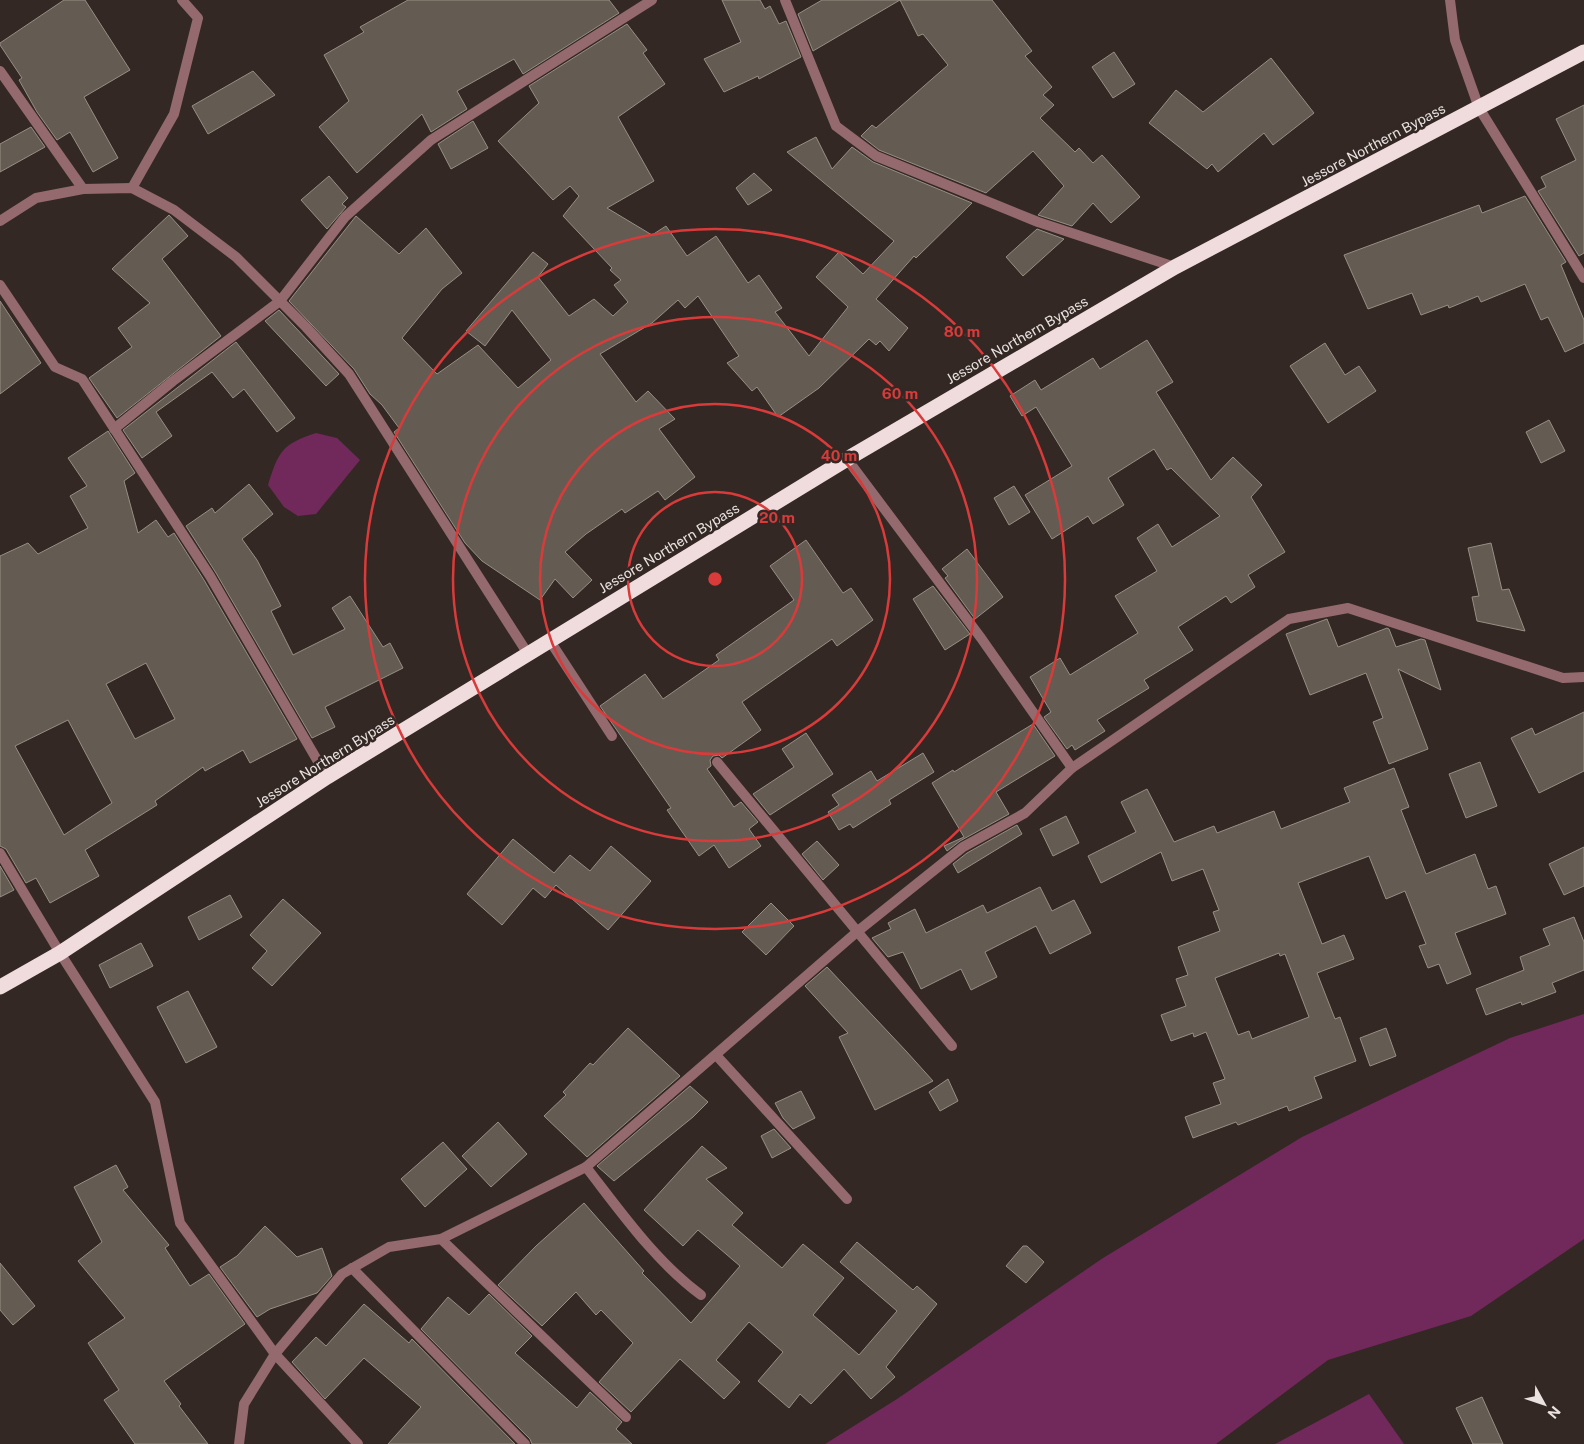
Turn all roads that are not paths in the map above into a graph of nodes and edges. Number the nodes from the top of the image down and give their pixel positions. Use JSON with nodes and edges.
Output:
{"nodes":[{"id":1,"x":182,"y":0,"type":"edge"},
{"id":2,"x":652,"y":0,"type":"edge"},
{"id":3,"x":785,"y":0,"type":"edge"},
{"id":4,"x":1450,"y":0,"type":"edge"},
{"id":5,"x":1584,"y":52,"type":"edge"},
{"id":6,"x":0,"y":71,"type":"edge"},
{"id":7,"x":1479,"y":108,"type":"junction"},
{"id":8,"x":132,"y":188,"type":"junction"},
{"id":9,"x":83,"y":189,"type":"junction"},
{"id":10,"x":0,"y":220,"type":"edge"},
{"id":11,"x":1175,"y":267,"type":"junction"},
{"id":12,"x":1584,"y":278,"type":"edge"},
{"id":13,"x":0,"y":285,"type":"edge"},
{"id":14,"x":280,"y":301,"type":"junction"},
{"id":15,"x":114,"y":429,"type":"junction"},
{"id":16,"x":847,"y":459,"type":"junction"},
{"id":17,"x":550,"y":641,"type":"junction"},
{"id":18,"x":528,"y":654,"type":"junction"},
{"id":19,"x":1584,"y":677,"type":"edge"},
{"id":20,"x":612,"y":736,"type":"dead end"},
{"id":21,"x":717,"y":762,"type":"dead end"},
{"id":22,"x":1072,"y":768,"type":"junction"},
{"id":23,"x":327,"y":777,"type":"junction"},
{"id":24,"x":0,"y":853,"type":"edge"},
{"id":25,"x":858,"y":931,"type":"junction"},
{"id":26,"x":60,"y":953,"type":"junction"},
{"id":27,"x":0,"y":987,"type":"edge"},
{"id":28,"x":952,"y":1046,"type":"dead end"},
{"id":29,"x":716,"y":1055,"type":"junction"},
{"id":30,"x":586,"y":1167,"type":"junction"},
{"id":31,"x":847,"y":1199,"type":"dead end"},
{"id":32,"x":441,"y":1239,"type":"junction"},
{"id":33,"x":352,"y":1268,"type":"junction"},
{"id":34,"x":701,"y":1295,"type":"dead end"},
{"id":35,"x":275,"y":1354,"type":"junction"},
{"id":36,"x":626,"y":1417,"type":"dead end"},
{"id":37,"x":239,"y":1444,"type":"edge"},
{"id":38,"x":358,"y":1444,"type":"edge"},
{"id":39,"x":525,"y":1444,"type":"edge"}],
"edges":[{"from":1,"to":8,"type":"street"},
{"from":2,"to":14,"type":"street"},
{"from":3,"to":11,"type":"street"},
{"from":4,"to":7,"type":"street"},
{"from":5,"to":7,"type":"highway","name":"Jessore Northern Bypass"},
{"from":6,"to":9,"type":"street"},
{"from":7,"to":11,"type":"highway","name":"Jessore Northern Bypass"},
{"from":7,"to":12,"type":"street"},
{"from":8,"to":9,"type":"street"},
{"from":8,"to":14,"type":"street"},
{"from":9,"to":10,"type":"street"},
{"from":11,"to":16,"type":"highway","name":"Jessore Northern Bypass"},
{"from":13,"to":15,"type":"street"},
{"from":14,"to":15,"type":"street"},
{"from":14,"to":18,"type":"street"},
{"from":15,"to":23,"type":"street"},
{"from":16,"to":17,"type":"highway","name":"Jessore Northern Bypass"},
{"from":16,"to":22,"type":"street"},
{"from":17,"to":18,"type":"highway","name":"Jessore Northern Bypass"},
{"from":17,"to":20,"type":"street"},
{"from":18,"to":23,"type":"highway","name":"Jessore Northern Bypass"},
{"from":19,"to":22,"type":"street"},
{"from":21,"to":25,"type":"street"},
{"from":22,"to":25,"type":"street"},
{"from":23,"to":26,"type":"highway","name":"Jessore Northern Bypass"},
{"from":24,"to":26,"type":"street"},
{"from":25,"to":28,"type":"street"},
{"from":25,"to":29,"type":"street"},
{"from":26,"to":27,"type":"highway","name":"Jessore Northern Bypass"},
{"from":26,"to":35,"type":"street"},
{"from":29,"to":30,"type":"street"},
{"from":29,"to":31,"type":"street"},
{"from":30,"to":32,"type":"street"},
{"from":30,"to":34,"type":"street"},
{"from":32,"to":33,"type":"street"},
{"from":32,"to":36,"type":"street"},
{"from":33,"to":35,"type":"street"},
{"from":33,"to":39,"type":"street"},
{"from":35,"to":37,"type":"street"},
{"from":35,"to":38,"type":"street"}]}
